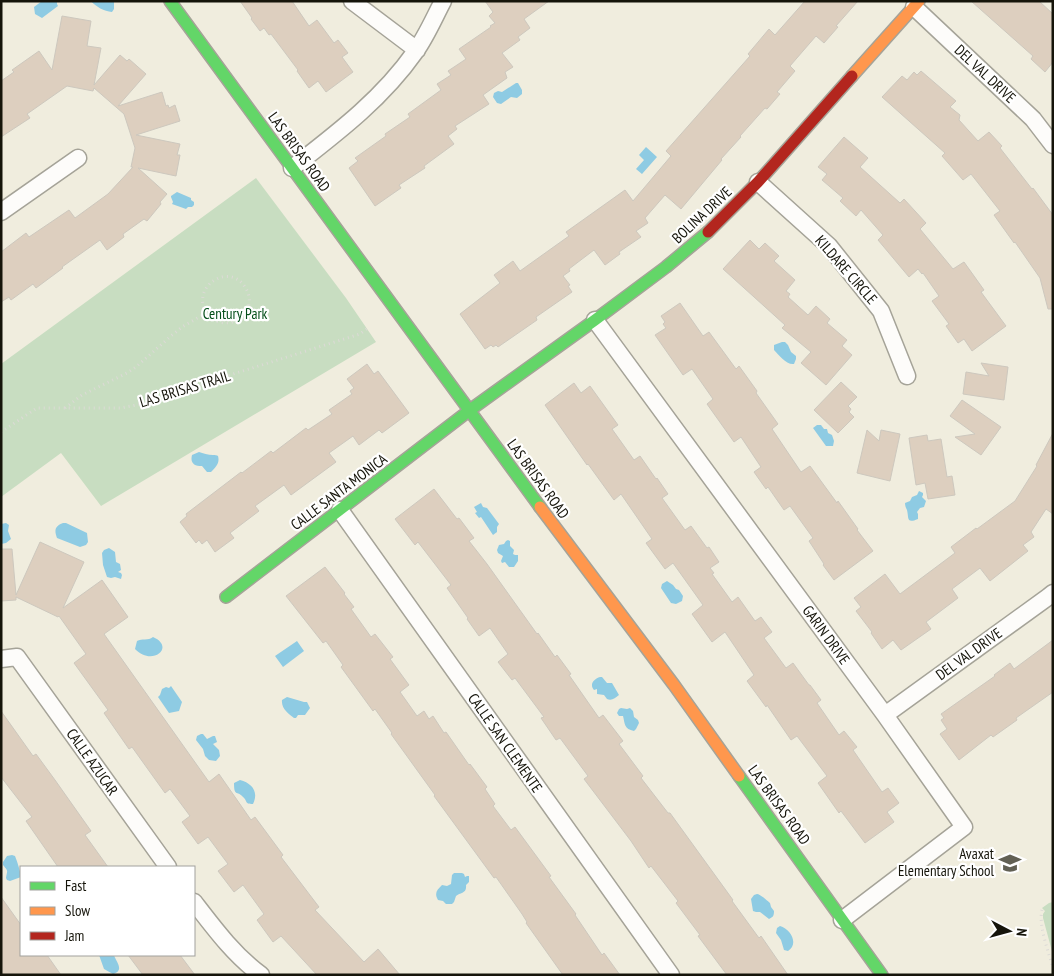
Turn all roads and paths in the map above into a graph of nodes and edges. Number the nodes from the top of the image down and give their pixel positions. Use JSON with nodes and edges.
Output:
{"nodes":[{"id":1,"x":170,"y":1,"type":"edge"},
{"id":2,"x":352,"y":1,"type":"edge"},
{"id":3,"x":443,"y":1,"type":"edge"},
{"id":4,"x":917,"y":4,"type":"edge"},
{"id":5,"x":416,"y":50,"type":"junction"},
{"id":6,"x":1053,"y":145,"type":"edge"},
{"id":7,"x":78,"y":158,"type":"dead end"},
{"id":8,"x":292,"y":168,"type":"junction"},
{"id":9,"x":758,"y":182,"type":"junction"},
{"id":10,"x":1,"y":212,"type":"edge"},
{"id":11,"x":206,"y":313,"type":"junction"},
{"id":12,"x":595,"y":320,"type":"junction"},
{"id":13,"x":368,"y":328,"type":"dead end"},
{"id":14,"x":907,"y":376,"type":"dead end"},
{"id":15,"x":64,"y":408,"type":"junction"},
{"id":16,"x":470,"y":410,"type":"junction"},
{"id":17,"x":1,"y":432,"type":"edge"},
{"id":18,"x":340,"y":510,"type":"junction"},
{"id":19,"x":1053,"y":593,"type":"edge"},
{"id":20,"x":226,"y":597,"type":"dead end"},
{"id":21,"x":9,"y":658,"type":"edge"},
{"id":22,"x":885,"y":715,"type":"junction"},
{"id":23,"x":167,"y":866,"type":"edge"},
{"id":24,"x":195,"y":903,"type":"edge"},
{"id":25,"x":1042,"y":910,"type":"dead end"},
{"id":26,"x":842,"y":920,"type":"junction"},
{"id":27,"x":1053,"y":968,"type":"edge"},
{"id":28,"x":261,"y":975,"type":"edge"},
{"id":29,"x":671,"y":975,"type":"edge"},
{"id":30,"x":882,"y":975,"type":"edge"}],
"edges":[{"from":1,"to":8,"type":"street","name":"LAS BRISAS ROAD"},
{"from":2,"to":5,"type":"street"},
{"from":3,"to":5,"type":"street"},
{"from":4,"to":6,"type":"street","name":"DEL VAL DRIVE"},
{"from":4,"to":9,"type":"street","name":"BOLINA DRIVE"},
{"from":5,"to":8,"type":"street"},
{"from":7,"to":10,"type":"street"},
{"from":8,"to":16,"type":"street","name":"LAS BRISAS ROAD"},
{"from":9,"to":12,"type":"street","name":"BOLINA DRIVE"},
{"from":9,"to":14,"type":"street","name":"KILDARE CIRCLE"},
{"from":11,"to":11,"type":"path"},
{"from":11,"to":15,"type":"path"},
{"from":12,"to":16,"type":"street","name":"BOLINA DRIVE"},
{"from":12,"to":22,"type":"street","name":"GARIN DRIVE"},
{"from":13,"to":15,"type":"path","name":"LAS BRISAS TRAIL"},
{"from":15,"to":17,"type":"path","name":"LAS BRISAS TRAIL"},
{"from":16,"to":18,"type":"street","name":"CALLE SANTA MONICA"},
{"from":16,"to":26,"type":"street","name":"LAS BRISAS ROAD"},
{"from":18,"to":20,"type":"street","name":"CALLE SANTA MONICA"},
{"from":18,"to":29,"type":"street","name":"CALLE SAN CLEMENTE"},
{"from":19,"to":22,"type":"street","name":"DEL VAL DRIVE"},
{"from":21,"to":23,"type":"street","name":"CALLE AZUCAR"},
{"from":22,"to":26,"type":"street","name":"GARIN DRIVE"},
{"from":24,"to":28,"type":"street"},
{"from":25,"to":27,"type":"path"},
{"from":26,"to":30,"type":"street","name":"LAS BRISAS ROAD"}]}
